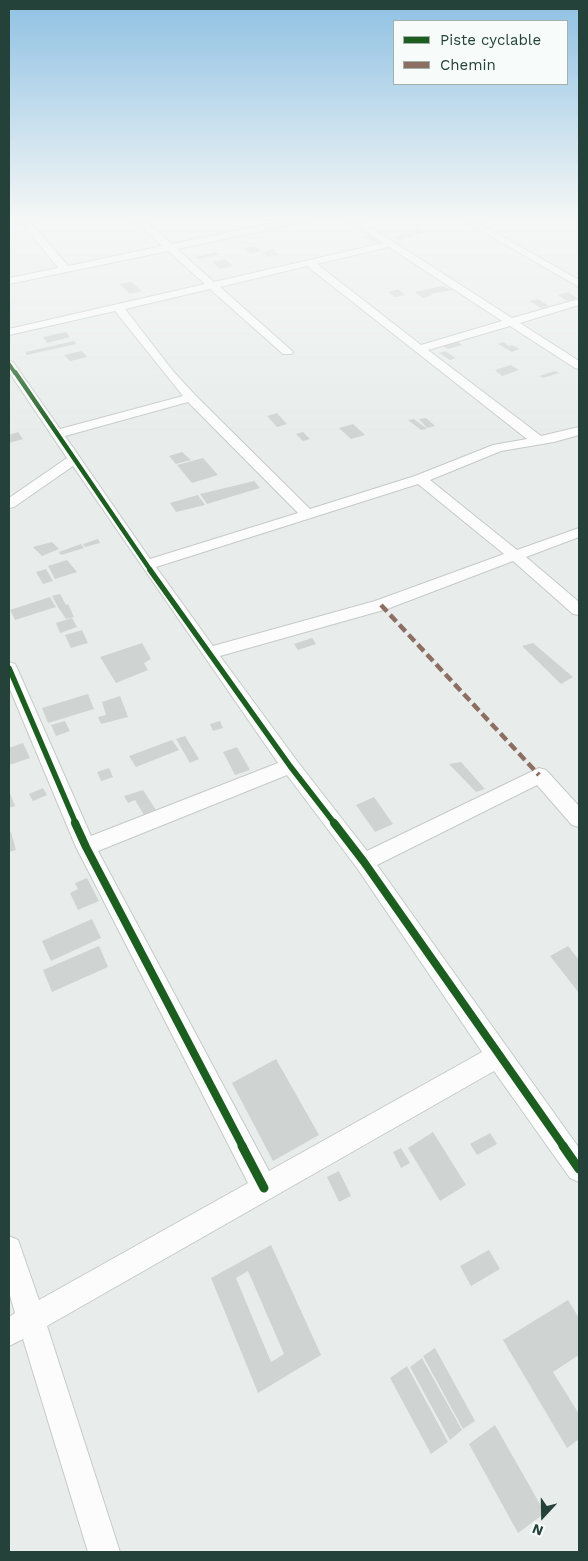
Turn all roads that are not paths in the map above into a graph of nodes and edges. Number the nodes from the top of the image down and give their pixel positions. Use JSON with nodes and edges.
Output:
{"nodes":[{"id":1,"x":186,"y":292,"type":"edge"},
{"id":2,"x":219,"y":292,"type":"edge"},
{"id":3,"x":345,"y":292,"type":"edge"},
{"id":4,"x":466,"y":292,"type":"edge"},
{"id":5,"x":579,"y":302,"type":"edge"},
{"id":6,"x":118,"y":307,"type":"junction"},
{"id":7,"x":511,"y":321,"type":"junction"},
{"id":8,"x":9,"y":332,"type":"edge"},
{"id":9,"x":419,"y":349,"type":"junction"},
{"id":10,"x":287,"y":352,"type":"dead end"},
{"id":11,"x":9,"y":364,"type":"edge"},
{"id":12,"x":579,"y":366,"type":"edge"},
{"id":13,"x":191,"y":398,"type":"junction"},
{"id":14,"x":579,"y":432,"type":"edge"},
{"id":15,"x":56,"y":434,"type":"junction"},
{"id":16,"x":537,"y":440,"type":"junction"},
{"id":17,"x":73,"y":460,"type":"junction"},
{"id":18,"x":420,"y":480,"type":"junction"},
{"id":19,"x":9,"y":504,"type":"edge"},
{"id":20,"x":308,"y":514,"type":"junction"},
{"id":21,"x":579,"y":532,"type":"edge"},
{"id":22,"x":516,"y":556,"type":"junction"},
{"id":23,"x":147,"y":565,"type":"junction"},
{"id":24,"x":579,"y":610,"type":"edge"},
{"id":25,"x":209,"y":653,"type":"junction"},
{"id":26,"x":9,"y":668,"type":"edge"},
{"id":27,"x":290,"y":766,"type":"junction"},
{"id":28,"x":579,"y":819,"type":"edge"},
{"id":29,"x":86,"y":847,"type":"junction"},
{"id":30,"x":364,"y":862,"type":"junction"},
{"id":31,"x":498,"y":1056,"type":"junction"},
{"id":32,"x":579,"y":1169,"type":"edge"},
{"id":33,"x":264,"y":1188,"type":"junction"},
{"id":34,"x":9,"y":1249,"type":"edge"},
{"id":35,"x":20,"y":1326,"type":"edge"},
{"id":36,"x":104,"y":1552,"type":"edge"}],
"edges":[{"from":1,"to":6,"type":"street"},
{"from":2,"to":10,"type":"street"},
{"from":3,"to":9,"type":"street"},
{"from":4,"to":7,"type":"street"},
{"from":5,"to":7,"type":"street"},
{"from":6,"to":8,"type":"street"},
{"from":6,"to":13,"type":"street"},
{"from":7,"to":9,"type":"street"},
{"from":7,"to":12,"type":"street"},
{"from":9,"to":16,"type":"street"},
{"from":11,"to":15,"type":"street"},
{"from":13,"to":15,"type":"street"},
{"from":13,"to":20,"type":"street"},
{"from":14,"to":16,"type":"street"},
{"from":15,"to":17,"type":"street"},
{"from":16,"to":18,"type":"street"},
{"from":17,"to":19,"type":"street"},
{"from":17,"to":23,"type":"street"},
{"from":18,"to":20,"type":"street"},
{"from":18,"to":22,"type":"street"},
{"from":20,"to":23,"type":"street"},
{"from":21,"to":22,"type":"street"},
{"from":22,"to":24,"type":"street"},
{"from":22,"to":25,"type":"street"},
{"from":23,"to":25,"type":"street"},
{"from":25,"to":27,"type":"street"},
{"from":26,"to":29,"type":"street"},
{"from":27,"to":29,"type":"street"},
{"from":27,"to":30,"type":"street"},
{"from":28,"to":30,"type":"street"},
{"from":29,"to":33,"type":"street"},
{"from":30,"to":31,"type":"street"},
{"from":31,"to":32,"type":"street"},
{"from":31,"to":33,"type":"street"},
{"from":33,"to":35,"type":"street"},
{"from":34,"to":35,"type":"street"},
{"from":35,"to":36,"type":"street"}]}
